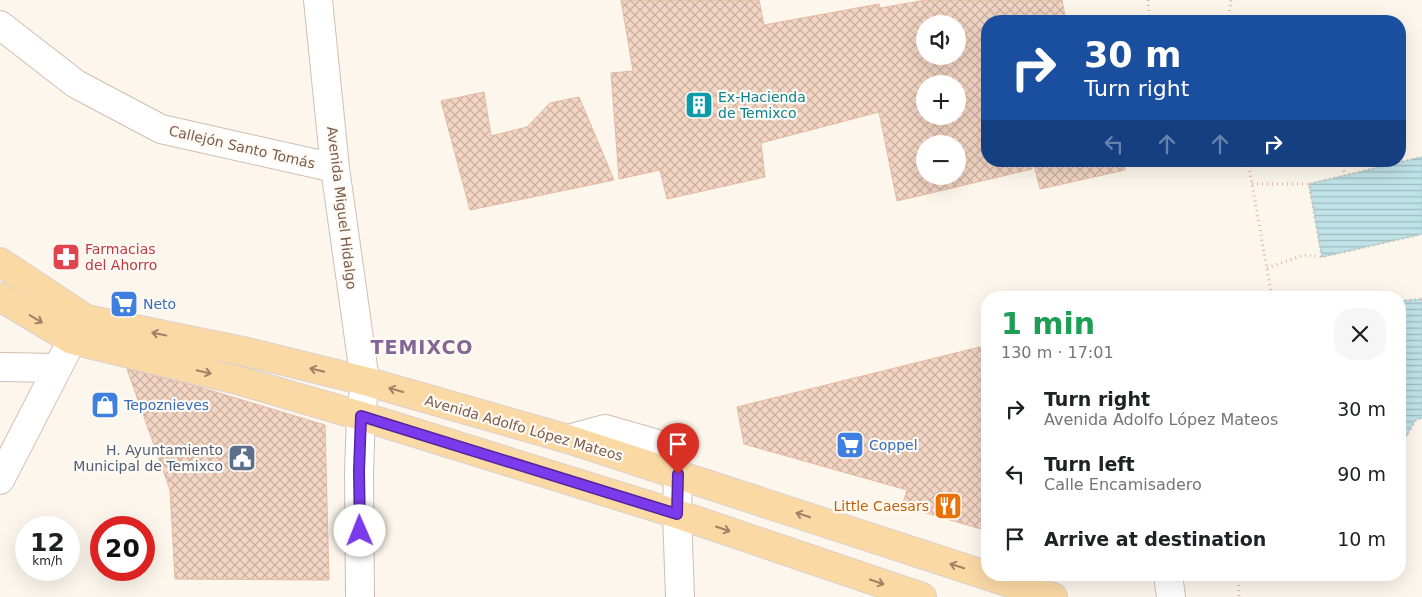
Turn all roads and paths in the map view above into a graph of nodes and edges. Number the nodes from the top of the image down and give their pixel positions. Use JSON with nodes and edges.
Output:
{"nodes":[{"id":1,"x":318,"y":0,"type":"edge"},
{"id":2,"x":1148,"y":0,"type":"edge"},
{"id":3,"x":1231,"y":0,"type":"edge"},
{"id":4,"x":1149,"y":15,"type":"edge"},
{"id":5,"x":1229,"y":15,"type":"edge"},
{"id":6,"x":0,"y":25,"type":"edge"},
{"id":7,"x":1422,"y":157,"type":"edge"},
{"id":8,"x":1406,"y":161,"type":"edge"},
{"id":9,"x":1249,"y":167,"type":"edge"},
{"id":10,"x":1342,"y":167,"type":"edge"},
{"id":11,"x":1379,"y":167,"type":"edge"},
{"id":12,"x":335,"y":168,"type":"junction"},
{"id":13,"x":1344,"y":175,"type":"junction"},
{"id":14,"x":1252,"y":184,"type":"junction"},
{"id":15,"x":1309,"y":184,"type":"junction"},
{"id":16,"x":1422,"y":234,"type":"edge"},
{"id":17,"x":1322,"y":257,"type":"junction"},
{"id":18,"x":0,"y":262,"type":"edge"},
{"id":19,"x":1267,"y":268,"type":"junction"},
{"id":20,"x":1271,"y":291,"type":"edge"},
{"id":21,"x":0,"y":297,"type":"edge"},
{"id":22,"x":1422,"y":299,"type":"edge"},
{"id":23,"x":1406,"y":301,"type":"edge"},
{"id":24,"x":79,"y":330,"type":"junction"},
{"id":25,"x":0,"y":366,"type":"edge"},
{"id":26,"x":57,"y":368,"type":"junction"},
{"id":27,"x":365,"y":381,"type":"junction"},
{"id":28,"x":361,"y":416,"type":"junction"},
{"id":29,"x":1422,"y":418,"type":"edge"},
{"id":30,"x":1406,"y":437,"type":"edge"},
{"id":31,"x":673,"y":473,"type":"junction"},
{"id":32,"x":0,"y":480,"type":"edge"},
{"id":33,"x":677,"y":514,"type":"junction"},
{"id":34,"x":981,"y":574,"type":"edge"},
{"id":35,"x":1004,"y":581,"type":"edge"},
{"id":36,"x":1169,"y":581,"type":"edge"},
{"id":37,"x":1238,"y":581,"type":"edge"},
{"id":38,"x":360,"y":597,"type":"edge"},
{"id":39,"x":680,"y":597,"type":"edge"},
{"id":40,"x":922,"y":597,"type":"edge"},
{"id":41,"x":1053,"y":597,"type":"edge"},
{"id":42,"x":1171,"y":597,"type":"edge"},
{"id":43,"x":1238,"y":597,"type":"edge"}],
"edges":[{"from":1,"to":12,"type":"street","name":"Avenida Miguel Hidalgo"},
{"from":2,"to":4,"type":"path"},
{"from":3,"to":5,"type":"path"},
{"from":6,"to":12,"type":"street","name":"Callejón Santo Tomás"},
{"from":7,"to":8,"type":"path"},
{"from":9,"to":14,"type":"path"},
{"from":10,"to":13,"type":"path"},
{"from":11,"to":13,"type":"path"},
{"from":12,"to":27,"type":"street","name":"Avenida Miguel Hidalgo"},
{"from":13,"to":15,"type":"path"},
{"from":14,"to":15,"type":"path"},
{"from":14,"to":19,"type":"path"},
{"from":15,"to":17,"type":"path"},
{"from":16,"to":17,"type":"path"},
{"from":17,"to":19,"type":"path"},
{"from":18,"to":24,"type":"main road","name":"Avenida Adolfo López Mateos"},
{"from":19,"to":20,"type":"path"},
{"from":21,"to":24,"type":"main road","name":"Avenida Adolfo López Mateos","one_way":true},
{"from":22,"to":23,"type":"path"},
{"from":24,"to":26,"type":"street"},
{"from":27,"to":24,"type":"main road","name":"Avenida Adolfo López Mateos","one_way":true},
{"from":24,"to":28,"type":"main road","name":"Avenida Adolfo López Mateos","one_way":true},
{"from":25,"to":26,"type":"street"},
{"from":26,"to":32,"type":"street"},
{"from":27,"to":28,"type":"street","name":"Avenida Miguel Hidalgo"},
{"from":31,"to":27,"type":"main road","name":"Avenida Adolfo López Mateos","one_way":true},
{"from":28,"to":33,"type":"main road","name":"Avenida Adolfo López Mateos"},
{"from":28,"to":38,"type":"street","name":"Avenida Miguel Hidalgo"},
{"from":29,"to":30,"type":"path"},
{"from":31,"to":33,"type":"street"},
{"from":34,"to":31,"type":"main road","name":"Avenida Adolfo López Mateos","one_way":true},
{"from":33,"to":39,"type":"street"},
{"from":33,"to":40,"type":"main road","name":"Avenida Adolfo López Mateos","one_way":true},
{"from":41,"to":35,"type":"main road","name":"Avenida Adolfo López Mateos","one_way":true},
{"from":36,"to":42,"type":"street"},
{"from":37,"to":43,"type":"path"}]}
